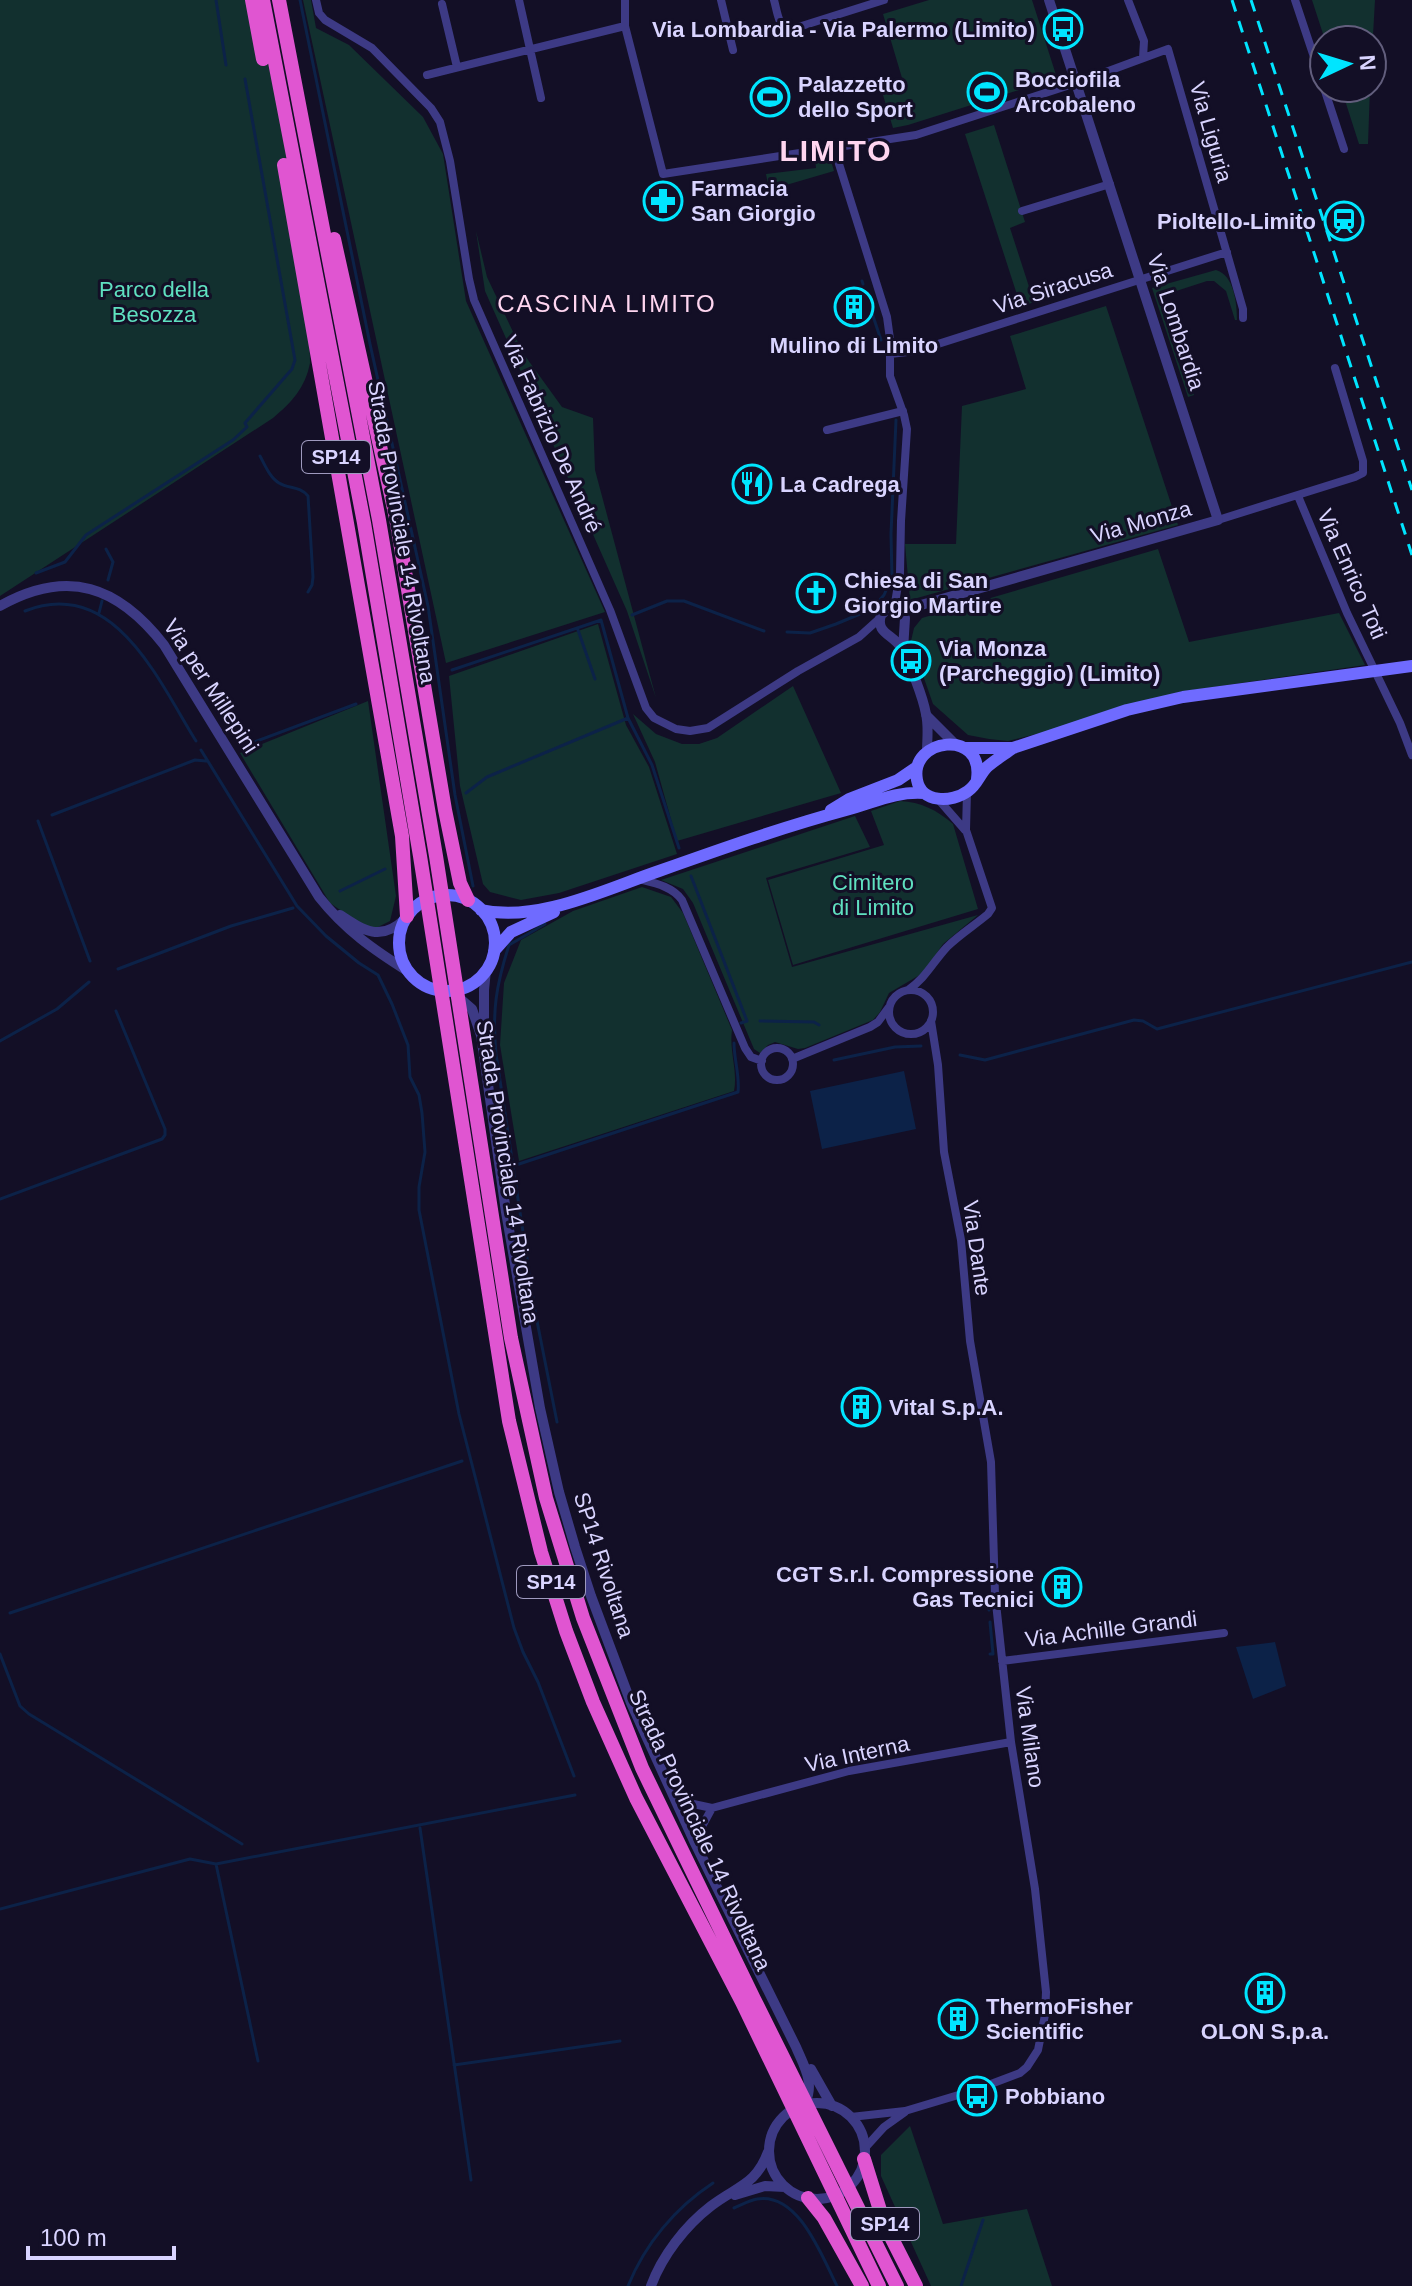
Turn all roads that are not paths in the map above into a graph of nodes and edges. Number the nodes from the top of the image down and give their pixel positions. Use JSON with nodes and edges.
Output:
{"nodes":[{"id":1,"x":252,"y":0,"type":"edge"},
{"id":2,"x":263,"y":0,"type":"edge"},
{"id":3,"x":279,"y":0,"type":"edge"},
{"id":4,"x":287,"y":0,"type":"edge"},
{"id":5,"x":316,"y":0,"type":"edge"},
{"id":6,"x":519,"y":0,"type":"edge"},
{"id":7,"x":625,"y":0,"type":"edge"},
{"id":8,"x":721,"y":0,"type":"edge"},
{"id":9,"x":774,"y":0,"type":"edge"},
{"id":10,"x":884,"y":0,"type":"edge"},
{"id":11,"x":1049,"y":0,"type":"edge"},
{"id":12,"x":1128,"y":0,"type":"edge"},
{"id":13,"x":1295,"y":0,"type":"edge"},
{"id":14,"x":442,"y":4,"type":"dead end"},
{"id":15,"x":625,"y":26,"type":"junction"},
{"id":16,"x":1308,"y":39,"type":"edge"},
{"id":17,"x":530,"y":48,"type":"junction"},
{"id":18,"x":733,"y":50,"type":"dead end"},
{"id":19,"x":1143,"y":58,"type":"junction"},
{"id":20,"x":457,"y":67,"type":"junction"},
{"id":21,"x":427,"y":75,"type":"dead end"},
{"id":22,"x":1076,"y":83,"type":"junction"},
{"id":23,"x":541,"y":98,"type":"dead end"},
{"id":24,"x":1329,"y":104,"type":"edge"},
{"id":25,"x":834,"y":148,"type":"junction"},
{"id":26,"x":1344,"y":149,"type":"dead end"},
{"id":27,"x":1110,"y":184,"type":"junction"},
{"id":28,"x":1022,"y":211,"type":"dead end"},
{"id":29,"x":1227,"y":252,"type":"junction"},
{"id":30,"x":1141,"y":278,"type":"junction"},
{"id":31,"x":1243,"y":318,"type":"dead end"},
{"id":32,"x":890,"y":354,"type":"junction"},
{"id":33,"x":1335,"y":368,"type":"dead end"},
{"id":34,"x":903,"y":411,"type":"junction"},
{"id":35,"x":827,"y":430,"type":"dead end"},
{"id":36,"x":1298,"y":496,"type":"junction"},
{"id":37,"x":1218,"y":520,"type":"junction"},
{"id":38,"x":0,"y":606,"type":"edge"},
{"id":39,"x":901,"y":618,"type":"junction"},
{"id":40,"x":879,"y":619,"type":"junction"},
{"id":41,"x":887,"y":634,"type":"junction"},
{"id":42,"x":859,"y":637,"type":"junction"},
{"id":43,"x":903,"y":650,"type":"junction"},
{"id":44,"x":1412,"y":666,"type":"edge"},
{"id":45,"x":926,"y":715,"type":"junction"},
{"id":46,"x":960,"y":746,"type":"junction"},
{"id":47,"x":1013,"y":748,"type":"junction"},
{"id":48,"x":927,"y":752,"type":"junction"},
{"id":49,"x":1412,"y":755,"type":"edge"},
{"id":50,"x":917,"y":767,"type":"junction"},
{"id":51,"x":977,"y":779,"type":"junction"},
{"id":52,"x":967,"y":792,"type":"junction"},
{"id":53,"x":924,"y":793,"type":"junction"},
{"id":54,"x":938,"y":799,"type":"junction"},
{"id":55,"x":820,"y":816,"type":"junction"},
{"id":56,"x":966,"y":830,"type":"junction"},
{"id":57,"x":637,"y":878,"type":"junction"},
{"id":58,"x":468,"y":900,"type":"junction"},
{"id":59,"x":574,"y":901,"type":"junction"},
{"id":60,"x":327,"y":907,"type":"junction"},
{"id":61,"x":481,"y":910,"type":"junction"},
{"id":62,"x":406,"y":918,"type":"junction"},
{"id":63,"x":494,"y":951,"type":"junction"},
{"id":64,"x":486,"y":970,"type":"junction"},
{"id":65,"x":409,"y":972,"type":"junction"},
{"id":66,"x":929,"y":972,"type":"junction"},
{"id":67,"x":908,"y":990,"type":"junction"},
{"id":68,"x":448,"y":991,"type":"junction"},
{"id":69,"x":926,"y":996,"type":"junction"},
{"id":70,"x":889,"y":1007,"type":"junction"},
{"id":71,"x":931,"y":1021,"type":"junction"},
{"id":72,"x":870,"y":1027,"type":"junction"},
{"id":73,"x":895,"y":1028,"type":"junction"},
{"id":74,"x":917,"y":1034,"type":"junction"},
{"id":75,"x":792,"y":1059,"type":"junction"},
{"id":76,"x":762,"y":1061,"type":"junction"},
{"id":77,"x":486,"y":1062,"type":"junction"},
{"id":78,"x":938,"y":1065,"type":"junction"},
{"id":79,"x":988,"y":1436,"type":"joint"},
{"id":80,"x":1224,"y":1633,"type":"dead end"},
{"id":81,"x":1002,"y":1661,"type":"junction"},
{"id":82,"x":1011,"y":1742,"type":"junction"},
{"id":83,"x":675,"y":1800,"type":"junction"},
{"id":84,"x":712,"y":1808,"type":"junction"},
{"id":85,"x":694,"y":1841,"type":"junction"},
{"id":86,"x":796,"y":2047,"type":"junction"},
{"id":87,"x":787,"y":2081,"type":"junction"},
{"id":88,"x":801,"y":2106,"type":"junction"},
{"id":89,"x":832,"y":2106,"type":"junction"},
{"id":90,"x":905,"y":2111,"type":"junction"},
{"id":91,"x":851,"y":2117,"type":"junction"},
{"id":92,"x":769,"y":2150,"type":"junction"},
{"id":93,"x":864,"y":2154,"type":"junction"},
{"id":94,"x":786,"y":2187,"type":"junction"},
{"id":95,"x":808,"y":2198,"type":"junction"},
{"id":96,"x":722,"y":2199,"type":"junction"},
{"id":97,"x":651,"y":2286,"type":"edge"},
{"id":98,"x":862,"y":2286,"type":"edge"},
{"id":99,"x":879,"y":2286,"type":"edge"},
{"id":100,"x":897,"y":2286,"type":"edge"},
{"id":101,"x":916,"y":2286,"type":"edge"}],
"edges":[{"from":1,"to":62,"type":"highway","number":"SP14"},
{"from":2,"to":87,"type":"highway","name":"Strada Provinciale 14 Rivoltana","number":"SP14"},
{"from":3,"to":87,"type":"highway","name":"Strada Provinciale 14 Rivoltana","number":"SP14"},
{"from":4,"to":58,"type":"highway","number":"SP14"},
{"from":5,"to":42,"type":"street","name":"Via Fabrizio De André"},
{"from":6,"to":17,"type":"street"},
{"from":7,"to":15,"type":"street"},
{"from":8,"to":18,"type":"street"},
{"from":9,"to":10,"type":"street"},
{"from":11,"to":22,"type":"street","name":"Via Lombardia"},
{"from":12,"to":19,"type":"street"},
{"from":13,"to":16,"type":"street"},
{"from":14,"to":20,"type":"street"},
{"from":15,"to":17,"type":"street"},
{"from":15,"to":25,"type":"street"},
{"from":17,"to":20,"type":"street"},
{"from":17,"to":23,"type":"street"},
{"from":19,"to":22,"type":"street"},
{"from":19,"to":29,"type":"street","name":"Via Liguria"},
{"from":20,"to":21,"type":"street"},
{"from":22,"to":25,"type":"street"},
{"from":22,"to":27,"type":"street","name":"Via Lombardia"},
{"from":24,"to":26,"type":"street"},
{"from":25,"to":32,"type":"street"},
{"from":27,"to":28,"type":"street"},
{"from":27,"to":30,"type":"street","name":"Via Lombardia"},
{"from":29,"to":30,"type":"street","name":"Via Siracusa"},
{"from":29,"to":31,"type":"street","name":"Via Liguria"},
{"from":30,"to":32,"type":"street","name":"Via Siracusa"},
{"from":30,"to":37,"type":"street","name":"Via Lombardia"},
{"from":32,"to":34,"type":"street"},
{"from":33,"to":36,"type":"street","name":"Via Monza"},
{"from":34,"to":35,"type":"street"},
{"from":34,"to":39,"type":"street"},
{"from":36,"to":37,"type":"street","name":"Via Monza"},
{"from":36,"to":49,"type":"street","name":"Via Enrico Toti"},
{"from":37,"to":39,"type":"street","name":"Via Monza"},
{"from":38,"to":60,"type":"street","name":"Via per Millepini"},
{"from":39,"to":40,"type":"street"},
{"from":39,"to":41,"type":"street"},
{"from":39,"to":43,"type":"street"},
{"from":40,"to":41,"type":"street"},
{"from":40,"to":42,"type":"street"},
{"from":41,"to":42,"type":"street"},
{"from":41,"to":43,"type":"street"},
{"from":43,"to":45,"type":"street"},
{"from":44,"to":47,"type":"main road"},
{"from":45,"to":46,"type":"street"},
{"from":45,"to":48,"type":"street"},
{"from":46,"to":47,"type":"main road"},
{"from":46,"to":48,"type":"main road"},
{"from":46,"to":51,"type":"main road"},
{"from":47,"to":51,"type":"main road"},
{"from":48,"to":50,"type":"main road"},
{"from":50,"to":53,"type":"main road"},
{"from":50,"to":55,"type":"main road"},
{"from":51,"to":52,"type":"main road"},
{"from":52,"to":54,"type":"main road"},
{"from":52,"to":56,"type":"street"},
{"from":53,"to":54,"type":"main road"},
{"from":53,"to":55,"type":"main road"},
{"from":54,"to":56,"type":"street"},
{"from":55,"to":57,"type":"main road"},
{"from":56,"to":66,"type":"street"},
{"from":57,"to":59,"type":"main road"},
{"from":57,"to":76,"type":"street"},
{"from":58,"to":61,"type":"main road"},
{"from":58,"to":62,"type":"main road"},
{"from":59,"to":61,"type":"main road"},
{"from":59,"to":63,"type":"main road"},
{"from":60,"to":62,"type":"street","name":"Via per Millepini"},
{"from":60,"to":65,"type":"street","name":"Via per Millepini"},
{"from":61,"to":63,"type":"main road"},
{"from":62,"to":65,"type":"main road"},
{"from":63,"to":64,"type":"main road","name":"SP14 Rivoltana"},
{"from":64,"to":68,"type":"main road"},
{"from":64,"to":77,"type":"street","name":"SP14 Rivoltana"},
{"from":65,"to":68,"type":"main road","name":"SP14 Rivoltana"},
{"from":66,"to":67,"type":"street"},
{"from":66,"to":69,"type":"street"},
{"from":67,"to":69,"type":"street"},
{"from":67,"to":70,"type":"street"},
{"from":68,"to":77,"type":"street","name":"SP14 Rivoltana"},
{"from":69,"to":71,"type":"street"},
{"from":70,"to":72,"type":"street"},
{"from":70,"to":73,"type":"street"},
{"from":71,"to":74,"type":"street"},
{"from":71,"to":78,"type":"street","name":"Via Dante"},
{"from":72,"to":73,"type":"street"},
{"from":72,"to":75,"type":"street"},
{"from":73,"to":74,"type":"street"},
{"from":74,"to":78,"type":"street"},
{"from":75,"to":76,"type":"street"},
{"from":75,"to":76,"type":"street"},
{"from":77,"to":83,"type":"street","name":"SP14 Rivoltana"},
{"from":78,"to":79,"type":"street","name":"Via Dante"},
{"from":79,"to":81,"type":"street","name":"Via Milano"},
{"from":80,"to":81,"type":"street","name":"Via Achille Grandi"},
{"from":81,"to":82,"type":"street","name":"Via Milano"},
{"from":82,"to":84,"type":"street","name":"Via Interna"},
{"from":82,"to":90,"type":"street","name":"Via Milano"},
{"from":83,"to":84,"type":"street","name":"Via Interna"},
{"from":83,"to":85,"type":"street","name":"SP14 Rivoltana"},
{"from":84,"to":85,"type":"street"},
{"from":85,"to":86,"type":"street","name":"SP14 Rivoltana"},
{"from":86,"to":88,"type":"street","name":"SP14 Rivoltana"},
{"from":86,"to":89,"type":"street","name":"SP14 Rivoltana"},
{"from":87,"to":99,"type":"highway","name":"Strada Provinciale 14 Rivoltana","number":"SP14"},
{"from":87,"to":100,"type":"highway","name":"Strada Provinciale 14 Rivoltana","number":"SP14"},
{"from":88,"to":89,"type":"street"},
{"from":88,"to":92,"type":"street"},
{"from":89,"to":91,"type":"street","name":"SP14 Rivoltana"},
{"from":90,"to":91,"type":"street"},
{"from":90,"to":93,"type":"street"},
{"from":91,"to":93,"type":"street"},
{"from":92,"to":94,"type":"street"},
{"from":92,"to":96,"type":"street"},
{"from":93,"to":95,"type":"street"},
{"from":93,"to":101,"type":"highway","number":"SP14"},
{"from":94,"to":95,"type":"street"},
{"from":94,"to":96,"type":"street"},
{"from":95,"to":98,"type":"highway","number":"SP14"},
{"from":96,"to":97,"type":"street"}]}
